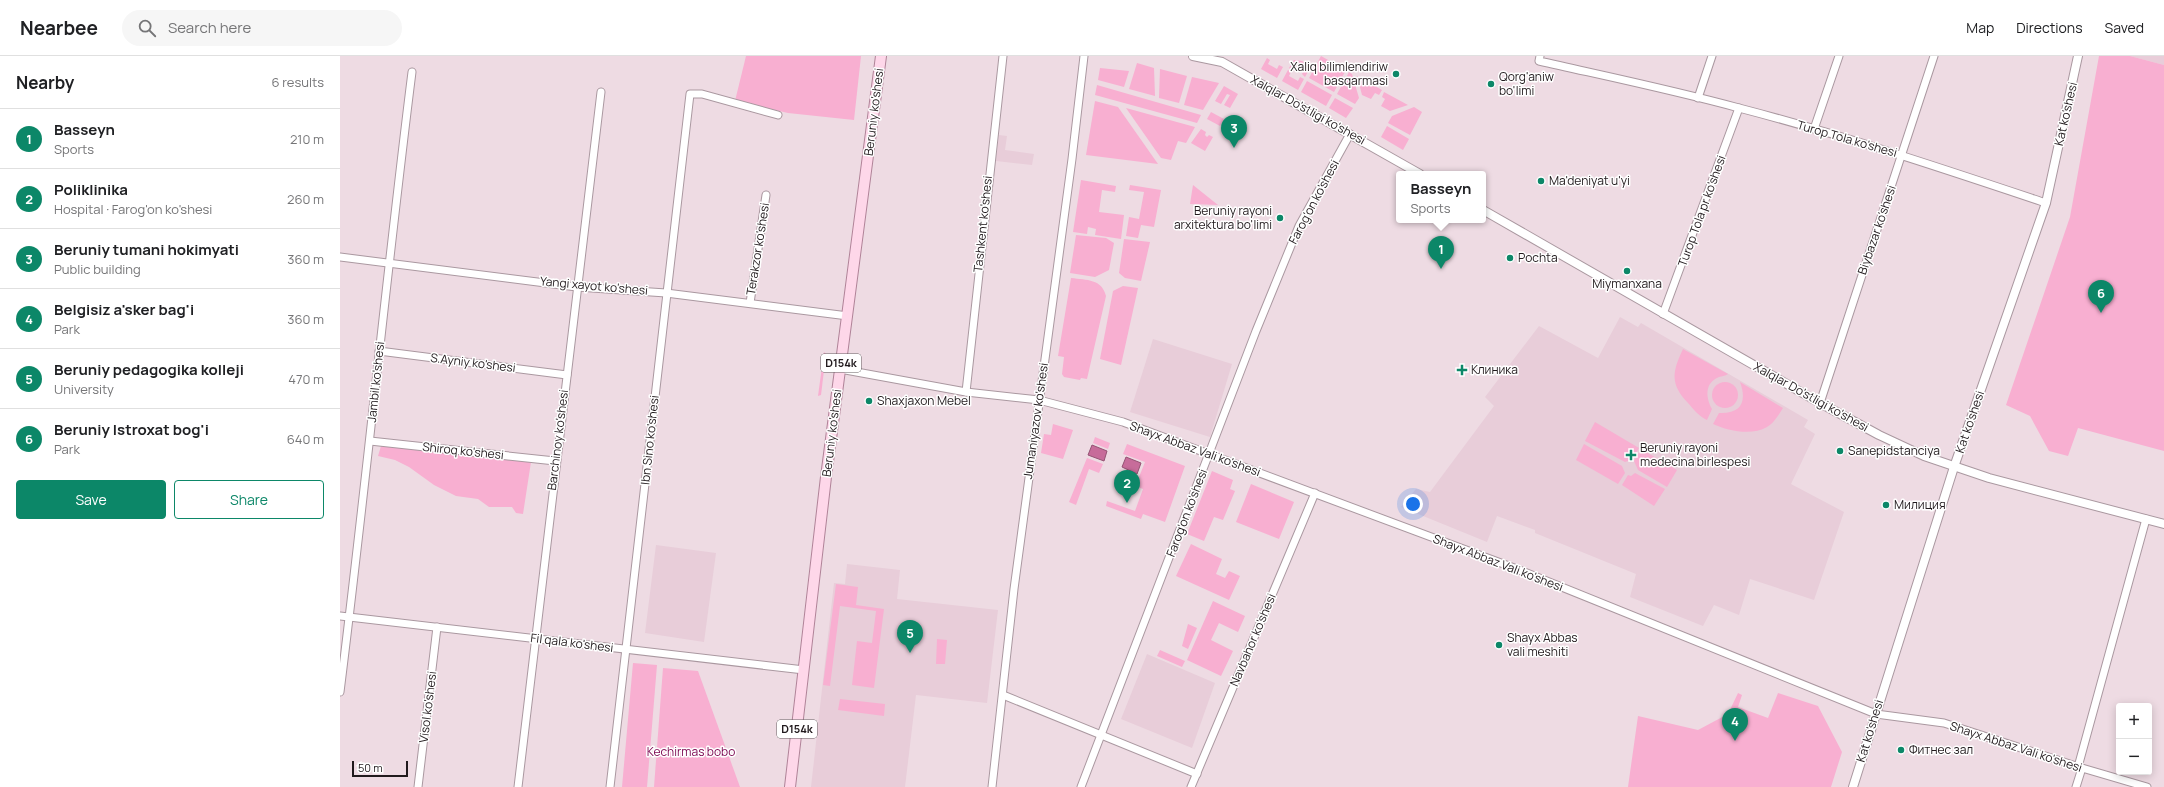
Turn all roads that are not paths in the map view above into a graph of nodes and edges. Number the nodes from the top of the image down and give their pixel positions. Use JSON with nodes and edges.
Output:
{"nodes":[{"id":1,"x":881,"y":56,"type":"edge"},
{"id":2,"x":1003,"y":56,"type":"edge"},
{"id":3,"x":1084,"y":56,"type":"edge"},
{"id":4,"x":1193,"y":56,"type":"edge"},
{"id":5,"x":1712,"y":56,"type":"edge"},
{"id":6,"x":1839,"y":56,"type":"edge"},
{"id":7,"x":1934,"y":56,"type":"edge"},
{"id":8,"x":2078,"y":56,"type":"edge"},
{"id":9,"x":1539,"y":58,"type":"edge"},
{"id":10,"x":1224,"y":59,"type":"edge"},
{"id":11,"x":412,"y":72,"type":"dead end"},
{"id":12,"x":601,"y":92,"type":"dead end"},
{"id":13,"x":1698,"y":98,"type":"junction"},
{"id":14,"x":1739,"y":108,"type":"junction"},
{"id":15,"x":778,"y":114,"type":"dead end"},
{"id":16,"x":1814,"y":129,"type":"junction"},
{"id":17,"x":1350,"y":134,"type":"junction"},
{"id":18,"x":1902,"y":155,"type":"junction"},
{"id":19,"x":1415,"y":171,"type":"edge"},
{"id":20,"x":766,"y":195,"type":"dead end"},
{"id":21,"x":2046,"y":203,"type":"junction"},
{"id":22,"x":1486,"y":212,"type":"edge"},
{"id":23,"x":340,"y":257,"type":"edge"},
{"id":24,"x":388,"y":262,"type":"junction"},
{"id":25,"x":577,"y":287,"type":"junction"},
{"id":26,"x":666,"y":292,"type":"junction"},
{"id":27,"x":750,"y":303,"type":"junction"},
{"id":28,"x":1663,"y":314,"type":"junction"},
{"id":29,"x":848,"y":316,"type":"junction"},
{"id":30,"x":379,"y":351,"type":"junction"},
{"id":31,"x":840,"y":369,"type":"junction"},
{"id":32,"x":567,"y":374,"type":"junction"},
{"id":33,"x":966,"y":392,"type":"junction"},
{"id":34,"x":1039,"y":400,"type":"junction"},
{"id":35,"x":1820,"y":403,"type":"junction"},
{"id":36,"x":370,"y":441,"type":"junction"},
{"id":37,"x":1210,"y":453,"type":"junction"},
{"id":38,"x":555,"y":461,"type":"junction"},
{"id":39,"x":1954,"y":467,"type":"junction"},
{"id":40,"x":1315,"y":494,"type":"junction"},
{"id":41,"x":2146,"y":519,"type":"junction"},
{"id":42,"x":2164,"y":524,"type":"edge"},
{"id":43,"x":340,"y":616,"type":"edge"},
{"id":44,"x":349,"y":618,"type":"junction"},
{"id":45,"x":437,"y":627,"type":"junction"},
{"id":46,"x":535,"y":638,"type":"junction"},
{"id":47,"x":626,"y":650,"type":"junction"},
{"id":48,"x":804,"y":670,"type":"junction"},
{"id":49,"x":340,"y":692,"type":"edge"},
{"id":50,"x":1004,"y":695,"type":"junction"},
{"id":51,"x":1876,"y":714,"type":"junction"},
{"id":52,"x":1101,"y":734,"type":"junction"},
{"id":53,"x":2080,"y":768,"type":"junction"},
{"id":54,"x":1197,"y":774,"type":"junction"},
{"id":55,"x":418,"y":787,"type":"edge"},
{"id":56,"x":518,"y":787,"type":"edge"},
{"id":57,"x":610,"y":787,"type":"edge"},
{"id":58,"x":790,"y":787,"type":"edge"},
{"id":59,"x":992,"y":787,"type":"edge"},
{"id":60,"x":1081,"y":787,"type":"edge"},
{"id":61,"x":1191,"y":787,"type":"edge"},
{"id":62,"x":1853,"y":787,"type":"edge"},
{"id":63,"x":2076,"y":787,"type":"edge"},
{"id":64,"x":2147,"y":787,"type":"edge"}],
"edges":[{"from":1,"to":29,"type":"main road","name":"Beruniy ko'shesi","number":"D154k"},
{"from":2,"to":33,"type":"street","name":"Tashkent ko'shesi"},
{"from":3,"to":34,"type":"street","name":"Jumaniyazov ko'shesi"},
{"from":4,"to":10,"type":"street","name":"Xalqlar Do'stligi ko'shesi"},
{"from":5,"to":13,"type":"street"},
{"from":6,"to":16,"type":"street"},
{"from":7,"to":18,"type":"street","name":"Biybazar ko'shesi"},
{"from":8,"to":21,"type":"street","name":"Kat ko'shesi"},
{"from":9,"to":13,"type":"street","name":"Turop Tola ko'shesi"},
{"from":10,"to":17,"type":"street","name":"Xalqlar Do'stligi ko'shesi"},
{"from":11,"to":24,"type":"street","name":"Jambil ko'shesi"},
{"from":12,"to":25,"type":"street","name":"Barchinoy ko'shesi"},
{"from":13,"to":14,"type":"street","name":"Turop Tola ko'shesi"},
{"from":14,"to":16,"type":"street","name":"Turop Tola ko'shesi"},
{"from":14,"to":28,"type":"street","name":"Turop Tola pr ko'shesi"},
{"from":15,"to":26,"type":"street","name":"Ibn Sino ko'shesi"},
{"from":16,"to":18,"type":"street","name":"Turop Tola ko'shesi"},
{"from":17,"to":19,"type":"street","name":"Xalqlar Do'stligi ko'shesi"},
{"from":17,"to":37,"type":"street","name":"Farog'on ko'shesi"},
{"from":18,"to":21,"type":"street","name":"Turop Tola ko'shesi"},
{"from":18,"to":35,"type":"street","name":"Biybazar ko'shesi"},
{"from":20,"to":27,"type":"street","name":"Terakzor ko'shesi"},
{"from":21,"to":39,"type":"street","name":"Kat ko'shesi"},
{"from":22,"to":28,"type":"street","name":"Xalqlar Do'stligi ko'shesi"},
{"from":23,"to":24,"type":"street","name":"Yangi xayot ko'shesi"},
{"from":24,"to":25,"type":"street","name":"Yangi xayot ko'shesi"},
{"from":24,"to":30,"type":"street","name":"Jambil ko'shesi"},
{"from":25,"to":26,"type":"street","name":"Yangi xayot ko'shesi"},
{"from":25,"to":32,"type":"street","name":"Barchinoy ko'shesi"},
{"from":26,"to":27,"type":"street","name":"Yangi xayot ko'shesi"},
{"from":26,"to":47,"type":"street","name":"Ibn Sino ko'shesi"},
{"from":27,"to":29,"type":"street","name":"Yangi xayot ko'shesi"},
{"from":28,"to":35,"type":"street","name":"Xalqlar Do'stligi ko'shesi"},
{"from":29,"to":31,"type":"main road","name":"Beruniy ko'shesi","number":"D154k"},
{"from":30,"to":32,"type":"street","name":"S.Ayniy ko'shesi"},
{"from":30,"to":36,"type":"street","name":"Jambil ko'shesi"},
{"from":31,"to":33,"type":"street","name":"Shayx Abbaz Vali ko'shesi"},
{"from":31,"to":48,"type":"main road","name":"Beruniy ko'shesi","number":"D154k"},
{"from":32,"to":38,"type":"street","name":"Barchinoy ko'shesi"},
{"from":33,"to":34,"type":"street","name":"Shayx Abbaz Vali ko'shesi"},
{"from":34,"to":37,"type":"street","name":"Shayx Abbaz Vali ko'shesi"},
{"from":34,"to":50,"type":"street","name":"Jumaniyazov ko'shesi"},
{"from":35,"to":39,"type":"street","name":"Xalqlar Do'stligi ko'shesi"},
{"from":36,"to":38,"type":"street","name":"Shiroq ko'shesi"},
{"from":36,"to":44,"type":"street","name":"Jambil ko'shesi"},
{"from":37,"to":40,"type":"street","name":"Shayx Abbaz Vali ko'shesi"},
{"from":37,"to":52,"type":"street","name":"Farog'on ko'shesi"},
{"from":38,"to":46,"type":"street","name":"Barchinoy ko'shesi"},
{"from":39,"to":41,"type":"street","name":"Xalqlar Do'stligi ko'shesi"},
{"from":39,"to":51,"type":"street","name":"Kat ko'shesi"},
{"from":40,"to":51,"type":"street","name":"Shayx Abbaz Vali ko'shesi"},
{"from":40,"to":54,"type":"street","name":"Navbahor ko'shesi"},
{"from":41,"to":42,"type":"street","name":"Xalqlar Do'stligi ko'shesi"},
{"from":41,"to":53,"type":"street"},
{"from":43,"to":44,"type":"street","name":"Fil qala ko'shesi"},
{"from":44,"to":45,"type":"street","name":"Fil qala ko'shesi"},
{"from":44,"to":49,"type":"street","name":"Jambil ko'shesi"},
{"from":45,"to":46,"type":"street","name":"Fil qala ko'shesi"},
{"from":45,"to":55,"type":"street","name":"Visol ko'shesi"},
{"from":46,"to":47,"type":"street","name":"Fil qala ko'shesi"},
{"from":46,"to":56,"type":"street","name":"Barchinoy ko'shesi"},
{"from":47,"to":48,"type":"street","name":"Fil qala ko'shesi"},
{"from":47,"to":57,"type":"street","name":"Ibn Sino ko'shesi"},
{"from":48,"to":58,"type":"main road","name":"Beruniy ko'shesi","number":"D154k"},
{"from":50,"to":52,"type":"street"},
{"from":50,"to":59,"type":"street","name":"Jumaniyazov ko'shesi"},
{"from":51,"to":53,"type":"street","name":"Shayx Abbaz Vali ko'shesi"},
{"from":51,"to":62,"type":"street","name":"Kat ko'shesi"},
{"from":52,"to":54,"type":"street"},
{"from":52,"to":60,"type":"street","name":"Farog'on ko'shesi"},
{"from":53,"to":63,"type":"street"},
{"from":53,"to":64,"type":"street","name":"Shayx Abbaz Vali ko'shesi"},
{"from":54,"to":61,"type":"street","name":"Navbahor ko'shesi"}]}
